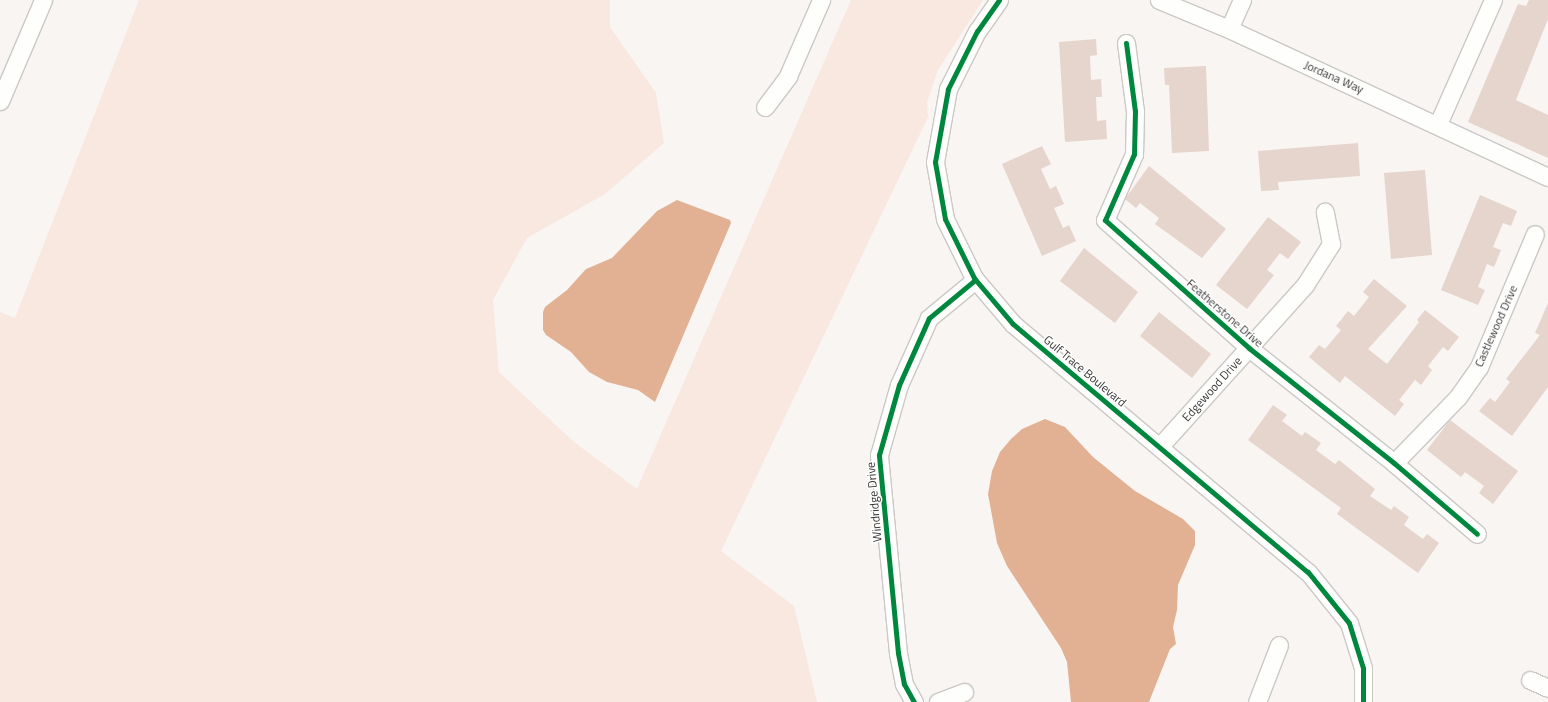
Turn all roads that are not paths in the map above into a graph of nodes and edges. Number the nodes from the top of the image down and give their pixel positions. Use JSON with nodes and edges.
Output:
{"nodes":[{"id":1,"x":43,"y":0,"type":"edge"},
{"id":2,"x":821,"y":0,"type":"edge"},
{"id":3,"x":999,"y":0,"type":"edge"},
{"id":4,"x":1159,"y":0,"type":"edge"},
{"id":5,"x":1242,"y":0,"type":"edge"},
{"id":6,"x":1493,"y":0,"type":"edge"},
{"id":7,"x":1229,"y":29,"type":"junction"},
{"id":8,"x":1126,"y":43,"type":"dead end"},
{"id":9,"x":0,"y":101,"type":"edge"},
{"id":10,"x":765,"y":107,"type":"dead end"},
{"id":11,"x":1438,"y":124,"type":"junction"},
{"id":12,"x":1548,"y":177,"type":"edge"},
{"id":13,"x":1326,"y":212,"type":"dead end"},
{"id":14,"x":1535,"y":234,"type":"dead end"},
{"id":15,"x":976,"y":280,"type":"junction"},
{"id":16,"x":1249,"y":348,"type":"junction"},
{"id":17,"x":1160,"y":446,"type":"junction"},
{"id":18,"x":1394,"y":463,"type":"junction"},
{"id":19,"x":1477,"y":534,"type":"dead end"},
{"id":20,"x":1279,"y":645,"type":"dead end"},
{"id":21,"x":1530,"y":680,"type":"dead end"},
{"id":22,"x":1548,"y":688,"type":"edge"},
{"id":23,"x":964,"y":692,"type":"dead end"},
{"id":24,"x":914,"y":702,"type":"edge"},
{"id":25,"x":938,"y":702,"type":"edge"},
{"id":26,"x":1257,"y":702,"type":"edge"},
{"id":27,"x":1363,"y":702,"type":"edge"}],
"edges":[{"from":1,"to":9,"type":"street"},
{"from":2,"to":10,"type":"street"},
{"from":3,"to":15,"type":"street","name":"Gulf Trace Boulevard"},
{"from":4,"to":7,"type":"street","name":"Jordana Way"},
{"from":5,"to":7,"type":"street"},
{"from":6,"to":11,"type":"street"},
{"from":7,"to":11,"type":"street","name":"Jordana Way"},
{"from":8,"to":16,"type":"street","name":"Featherstone Drive"},
{"from":11,"to":12,"type":"street","name":"Jordana Way"},
{"from":13,"to":16,"type":"street","name":"Edgewood Drive"},
{"from":14,"to":18,"type":"street","name":"Castlewood Drive"},
{"from":15,"to":17,"type":"street","name":"Gulf Trace Boulevard"},
{"from":15,"to":24,"type":"street","name":"Windridge Drive"},
{"from":16,"to":17,"type":"street","name":"Edgewood Drive"},
{"from":16,"to":18,"type":"street","name":"Featherstone Drive"},
{"from":17,"to":27,"type":"street","name":"Gulf Trace Boulevard"},
{"from":18,"to":19,"type":"street","name":"Featherstone Drive"},
{"from":20,"to":26,"type":"street"},
{"from":21,"to":22,"type":"street"},
{"from":23,"to":25,"type":"street"}]}
